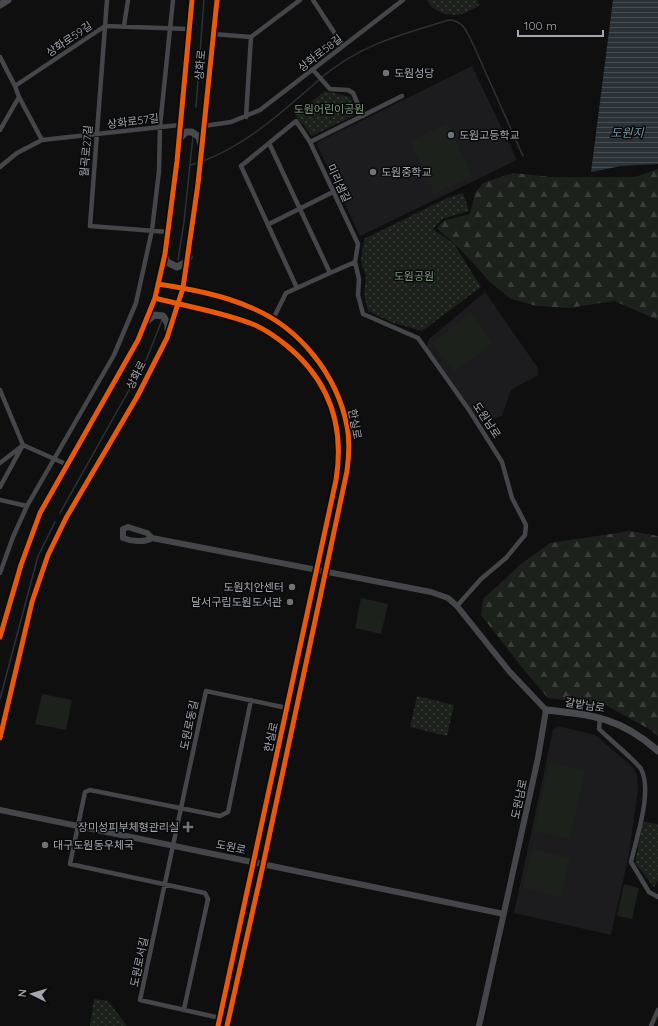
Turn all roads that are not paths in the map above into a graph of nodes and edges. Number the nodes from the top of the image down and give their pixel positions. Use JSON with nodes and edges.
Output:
{"nodes":[{"id":1,"x":8,"y":0,"type":"edge"},
{"id":2,"x":107,"y":0,"type":"edge"},
{"id":3,"x":128,"y":0,"type":"edge"},
{"id":4,"x":173,"y":0,"type":"edge"},
{"id":5,"x":192,"y":0,"type":"edge"},
{"id":6,"x":217,"y":0,"type":"edge"},
{"id":7,"x":300,"y":0,"type":"edge"},
{"id":8,"x":313,"y":0,"type":"edge"},
{"id":9,"x":403,"y":0,"type":"edge"},
{"id":10,"x":0,"y":5,"type":"edge"},
{"id":11,"x":104,"y":26,"type":"junction"},
{"id":12,"x":124,"y":26,"type":"junction"},
{"id":13,"x":171,"y":29,"type":"junction"},
{"id":14,"x":189,"y":29,"type":"junction"},
{"id":15,"x":213,"y":34,"type":"junction"},
{"id":16,"x":251,"y":37,"type":"junction"},
{"id":17,"x":343,"y":46,"type":"junction"},
{"id":18,"x":0,"y":57,"type":"edge"},
{"id":19,"x":313,"y":70,"type":"junction"},
{"id":20,"x":15,"y":86,"type":"junction"},
{"id":21,"x":402,"y":96,"type":"dead end"},
{"id":22,"x":19,"y":97,"type":"junction"},
{"id":23,"x":363,"y":116,"type":"junction"},
{"id":24,"x":246,"y":117,"type":"junction"},
{"id":25,"x":179,"y":125,"type":"junction"},
{"id":26,"x":160,"y":126,"type":"junction"},
{"id":27,"x":204,"y":126,"type":"junction"},
{"id":28,"x":0,"y":130,"type":"edge"},
{"id":29,"x":97,"y":135,"type":"junction"},
{"id":30,"x":179,"y":139,"type":"junction"},
{"id":31,"x":42,"y":140,"type":"junction"},
{"id":32,"x":310,"y":142,"type":"junction"},
{"id":33,"x":269,"y":143,"type":"junction"},
{"id":34,"x":202,"y":146,"type":"junction"},
{"id":35,"x":0,"y":168,"type":"edge"},
{"id":36,"x":333,"y":192,"type":"junction"},
{"id":37,"x":300,"y":208,"type":"junction"},
{"id":38,"x":268,"y":224,"type":"junction"},
{"id":39,"x":152,"y":230,"type":"junction"},
{"id":40,"x":168,"y":232,"type":"junction"},
{"id":41,"x":165,"y":254,"type":"junction"},
{"id":42,"x":189,"y":257,"type":"junction"},
{"id":43,"x":355,"y":262,"type":"junction"},
{"id":44,"x":330,"y":273,"type":"junction"},
{"id":45,"x":158,"y":284,"type":"junction"},
{"id":46,"x":183,"y":288,"type":"junction"},
{"id":47,"x":297,"y":288,"type":"junction"},
{"id":48,"x":155,"y":298,"type":"junction"},
{"id":49,"x":178,"y":304,"type":"junction"},
{"id":50,"x":273,"y":319,"type":"junction"},
{"id":51,"x":146,"y":322,"type":"junction"},
{"id":52,"x":168,"y":334,"type":"junction"},
{"id":53,"x":0,"y":390,"type":"edge"},
{"id":54,"x":23,"y":446,"type":"junction"},
{"id":55,"x":55,"y":458,"type":"junction"},
{"id":56,"x":0,"y":463,"type":"edge"},
{"id":57,"x":68,"y":464,"type":"junction"},
{"id":58,"x":0,"y":487,"type":"edge"},
{"id":59,"x":0,"y":500,"type":"edge"},
{"id":60,"x":27,"y":506,"type":"junction"},
{"id":61,"x":152,"y":538,"type":"dead end"},
{"id":62,"x":317,"y":569,"type":"junction"},
{"id":63,"x":326,"y":571,"type":"junction"},
{"id":64,"x":0,"y":573,"type":"edge"},
{"id":65,"x":457,"y":606,"type":"junction"},
{"id":66,"x":0,"y":637,"type":"edge"},
{"id":67,"x":251,"y":700,"type":"junction"},
{"id":68,"x":287,"y":708,"type":"junction"},
{"id":69,"x":546,"y":710,"type":"junction"},
{"id":70,"x":600,"y":717,"type":"junction"},
{"id":71,"x":0,"y":738,"type":"edge"},
{"id":72,"x":658,"y":751,"type":"edge"},
{"id":73,"x":181,"y":808,"type":"junction"},
{"id":74,"x":0,"y":810,"type":"edge"},
{"id":75,"x":78,"y":827,"type":"junction"},
{"id":76,"x":174,"y":846,"type":"junction"},
{"id":77,"x":255,"y":863,"type":"junction"},
{"id":78,"x":263,"y":864,"type":"junction"},
{"id":79,"x":165,"y":884,"type":"junction"},
{"id":80,"x":658,"y":897,"type":"edge"},
{"id":81,"x":504,"y":914,"type":"junction"},
{"id":82,"x":184,"y":1010,"type":"junction"},
{"id":83,"x":658,"y":1010,"type":"edge"},
{"id":84,"x":220,"y":1018,"type":"junction"},
{"id":85,"x":218,"y":1026,"type":"edge"},
{"id":86,"x":227,"y":1026,"type":"edge"},
{"id":87,"x":479,"y":1026,"type":"edge"},
{"id":88,"x":651,"y":1026,"type":"edge"}],
"edges":[{"from":1,"to":10,"type":"main road"},
{"from":2,"to":11,"type":"street","name":"월곡로27길"},
{"from":3,"to":12,"type":"street"},
{"from":4,"to":13,"type":"street"},
{"from":5,"to":14,"type":"main road","name":"상화로"},
{"from":6,"to":15,"type":"main road","name":"상화로"},
{"from":7,"to":16,"type":"street"},
{"from":8,"to":17,"type":"street"},
{"from":9,"to":17,"type":"street","name":"상화로58길"},
{"from":11,"to":12,"type":"street","name":"상화로59길"},
{"from":11,"to":20,"type":"street","name":"상화로59길"},
{"from":11,"to":29,"type":"street","name":"월곡로27길"},
{"from":12,"to":13,"type":"street","name":"상화로59길"},
{"from":13,"to":14,"type":"street","name":"상화로59길"},
{"from":13,"to":26,"type":"street"},
{"from":14,"to":25,"type":"main road","name":"상화로"},
{"from":15,"to":16,"type":"street"},
{"from":15,"to":27,"type":"main road","name":"상화로"},
{"from":16,"to":24,"type":"street"},
{"from":17,"to":19,"type":"street","name":"상화로58길"},
{"from":18,"to":20,"type":"street"},
{"from":19,"to":23,"type":"street"},
{"from":19,"to":24,"type":"street","name":"상화로58길"},
{"from":20,"to":22,"type":"street"},
{"from":21,"to":23,"type":"street"},
{"from":22,"to":28,"type":"street"},
{"from":22,"to":31,"type":"street"},
{"from":23,"to":32,"type":"street"},
{"from":24,"to":27,"type":"street","name":"상화로58길"},
{"from":25,"to":26,"type":"street","name":"상화로57길"},
{"from":25,"to":30,"type":"main road","name":"상화로"},
{"from":26,"to":29,"type":"street","name":"상화로57길"},
{"from":26,"to":39,"type":"street"},
{"from":27,"to":34,"type":"main road","name":"상화로"},
{"from":29,"to":31,"type":"street","name":"상화로57길"},
{"from":29,"to":39,"type":"street","name":"월곡로27길"},
{"from":30,"to":34,"type":"main road"},
{"from":30,"to":40,"type":"main road","name":"상화로"},
{"from":31,"to":35,"type":"street","name":"상화로57길"},
{"from":32,"to":33,"type":"street","name":"미리샘길"},
{"from":32,"to":36,"type":"street","name":"미리샘길"},
{"from":33,"to":37,"type":"street"},
{"from":33,"to":38,"type":"street","name":"미리샘길"},
{"from":34,"to":42,"type":"main road","name":"상화로"},
{"from":36,"to":37,"type":"street"},
{"from":36,"to":43,"type":"street","name":"미리샘길"},
{"from":37,"to":38,"type":"street"},
{"from":37,"to":44,"type":"street"},
{"from":38,"to":47,"type":"street","name":"미리샘길"},
{"from":39,"to":40,"type":"street","name":"월곡로27길"},
{"from":39,"to":55,"type":"street"},
{"from":40,"to":41,"type":"main road","name":"상화로"},
{"from":41,"to":42,"type":"main road"},
{"from":41,"to":45,"type":"main road","name":"상화로"},
{"from":42,"to":46,"type":"main road","name":"상화로"},
{"from":43,"to":44,"type":"street"},
{"from":43,"to":65,"type":"street","name":"도원남로"},
{"from":44,"to":47,"type":"street"},
{"from":45,"to":46,"type":"main road","name":"한실로"},
{"from":45,"to":48,"type":"main road","name":"상화로"},
{"from":46,"to":49,"type":"main road","name":"상화로"},
{"from":46,"to":50,"type":"main road","name":"한실로"},
{"from":47,"to":50,"type":"street"},
{"from":48,"to":49,"type":"main road","name":"한실로"},
{"from":48,"to":51,"type":"main road","name":"상화로"},
{"from":49,"to":52,"type":"main road","name":"상화로"},
{"from":49,"to":62,"type":"main road","name":"한실로"},
{"from":50,"to":63,"type":"main road","name":"한실로"},
{"from":51,"to":52,"type":"main road"},
{"from":51,"to":57,"type":"main road","name":"상화로"},
{"from":52,"to":71,"type":"main road","name":"상화로"},
{"from":53,"to":54,"type":"street"},
{"from":54,"to":55,"type":"street"},
{"from":54,"to":56,"type":"street"},
{"from":54,"to":58,"type":"street"},
{"from":55,"to":57,"type":"street"},
{"from":55,"to":60,"type":"street"},
{"from":57,"to":66,"type":"main road","name":"상화로"},
{"from":59,"to":60,"type":"street"},
{"from":60,"to":64,"type":"street"},
{"from":61,"to":62,"type":"street"},
{"from":62,"to":63,"type":"street"},
{"from":62,"to":68,"type":"main road","name":"한실로"},
{"from":63,"to":65,"type":"street"},
{"from":63,"to":78,"type":"main road","name":"한실로"},
{"from":65,"to":69,"type":"street"},
{"from":67,"to":68,"type":"street","name":"도원로동길"},
{"from":67,"to":73,"type":"street"},
{"from":67,"to":73,"type":"street","name":"도원로동길"},
{"from":68,"to":77,"type":"main road","name":"한실로"},
{"from":69,"to":70,"type":"main road","name":"갈밭남로"},
{"from":69,"to":81,"type":"street","name":"도원남로"},
{"from":70,"to":72,"type":"main road","name":"갈밭남로"},
{"from":70,"to":80,"type":"street"},
{"from":73,"to":75,"type":"street"},
{"from":73,"to":76,"type":"street","name":"도원로동길"},
{"from":74,"to":75,"type":"street","name":"도원로"},
{"from":75,"to":76,"type":"street","name":"도원로"},
{"from":75,"to":79,"type":"street"},
{"from":76,"to":77,"type":"street","name":"도원로"},
{"from":76,"to":79,"type":"street","name":"도원로서길"},
{"from":77,"to":78,"type":"street","name":"도원로"},
{"from":77,"to":84,"type":"main road","name":"한실로"},
{"from":78,"to":81,"type":"street","name":"도원로"},
{"from":78,"to":86,"type":"main road","name":"한실로"},
{"from":79,"to":82,"type":"street"},
{"from":79,"to":82,"type":"street","name":"도원로서길"},
{"from":81,"to":87,"type":"street","name":"도원남로"},
{"from":82,"to":84,"type":"street","name":"도원로서길"},
{"from":83,"to":88,"type":"street"},
{"from":84,"to":85,"type":"main road","name":"한실로"}]}
